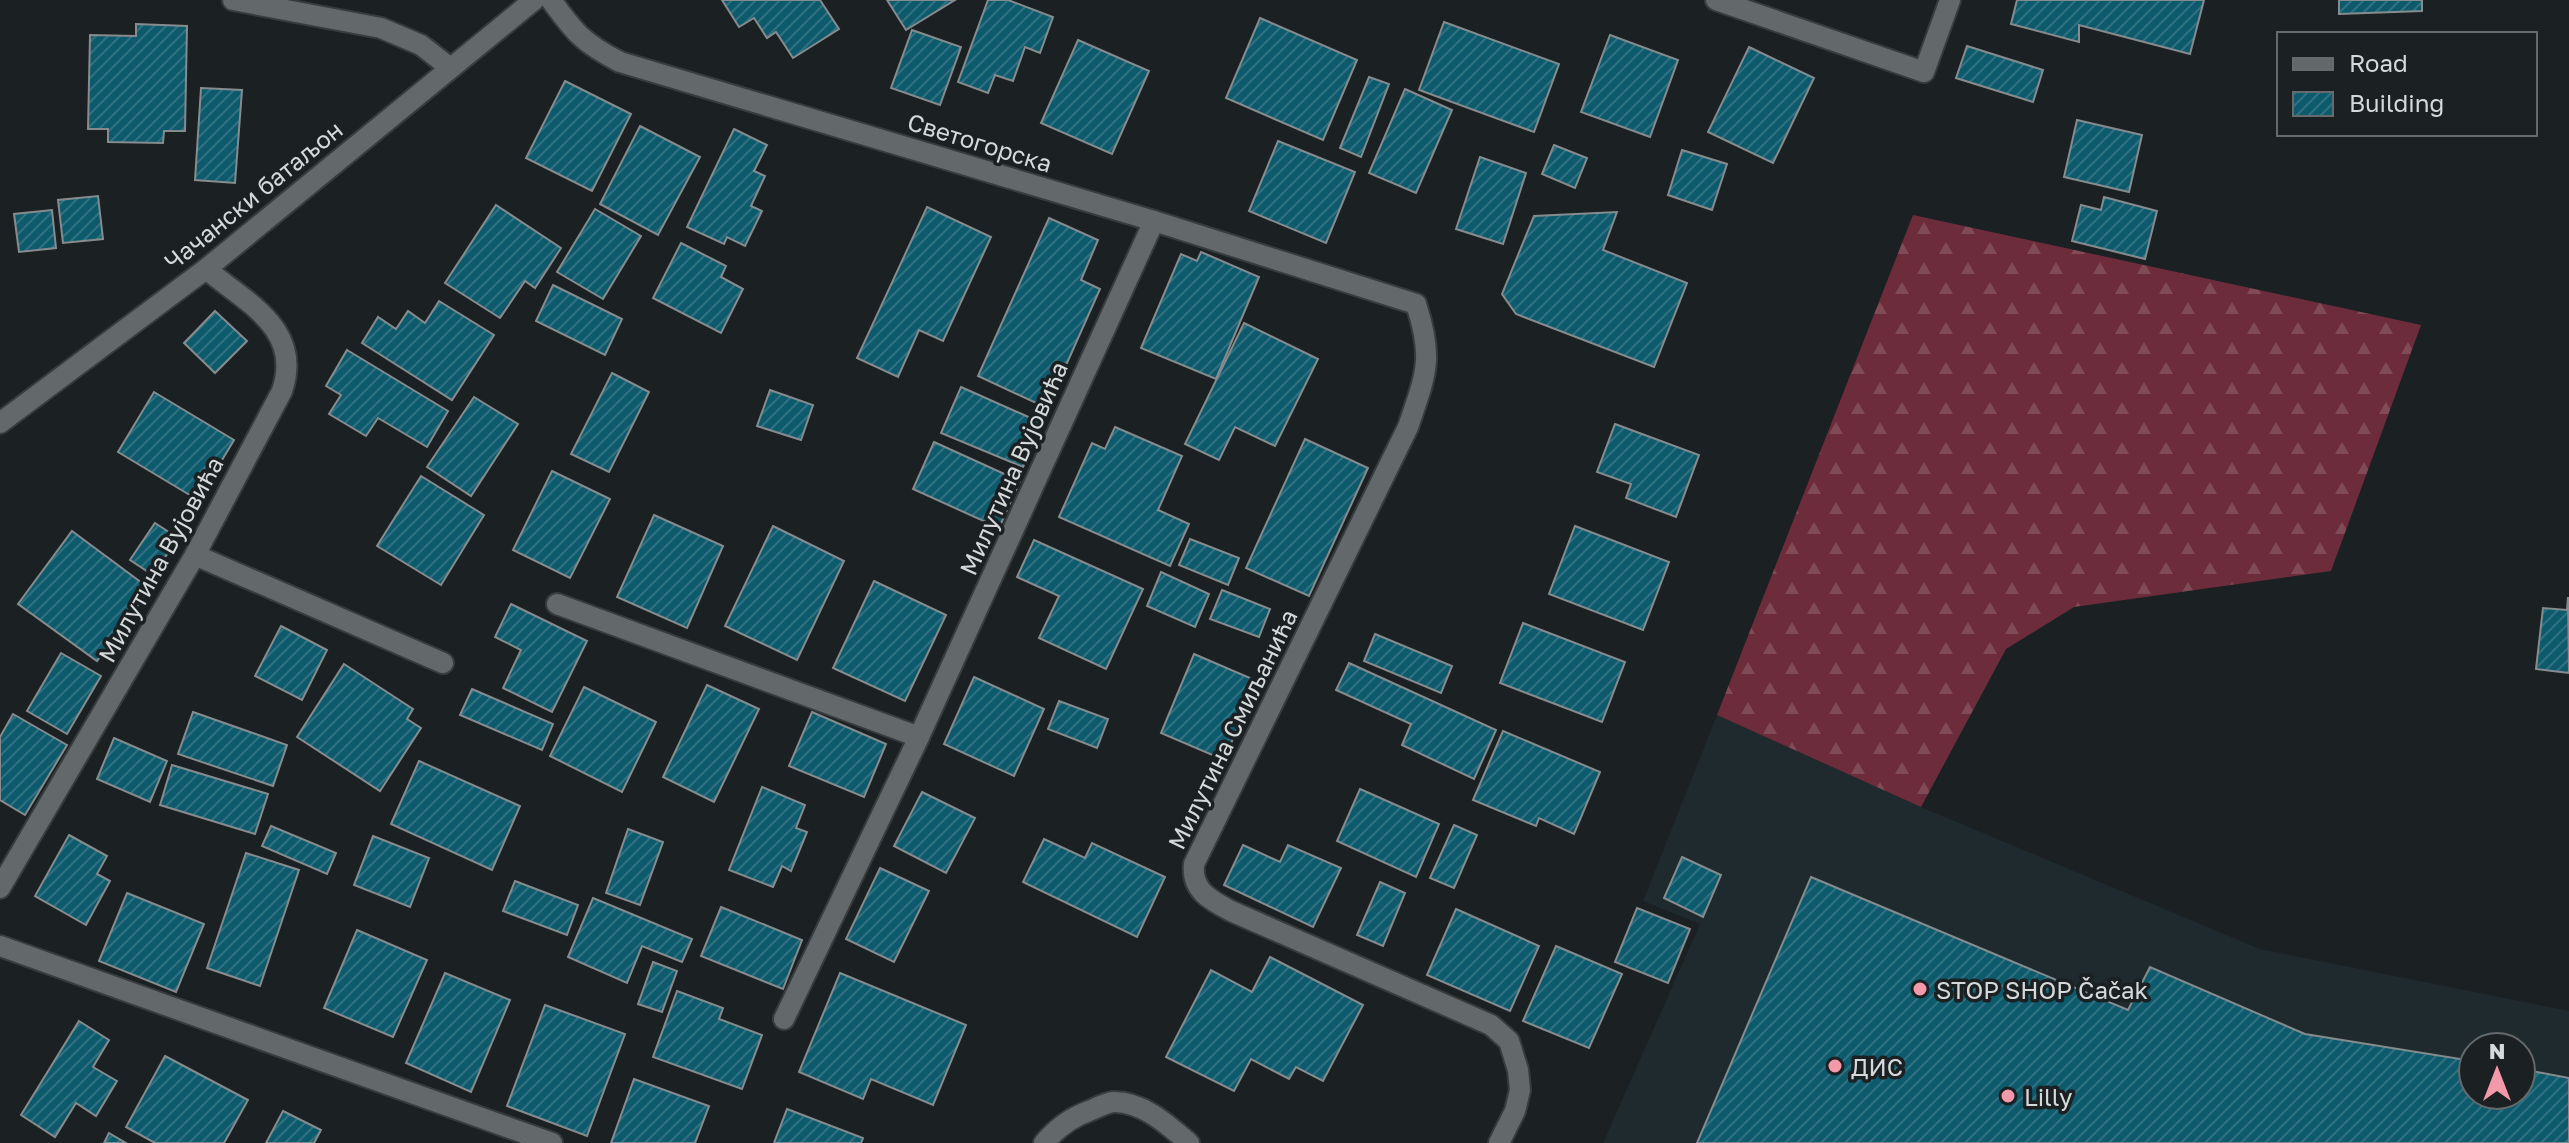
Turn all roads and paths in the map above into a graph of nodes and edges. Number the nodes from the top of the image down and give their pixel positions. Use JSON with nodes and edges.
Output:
{"nodes":[{"id":1,"x":233,"y":0,"type":"edge"},
{"id":2,"x":534,"y":0,"type":"edge"},
{"id":3,"x":551,"y":0,"type":"edge"},
{"id":4,"x":1716,"y":0,"type":"edge"},
{"id":5,"x":1950,"y":0,"type":"edge"},
{"id":6,"x":449,"y":67,"type":"junction"},
{"id":7,"x":1154,"y":221,"type":"junction"},
{"id":8,"x":206,"y":269,"type":"junction"},
{"id":9,"x":1416,"y":304,"type":"joint"},
{"id":10,"x":0,"y":423,"type":"edge"},
{"id":11,"x":195,"y":555,"type":"junction"},
{"id":12,"x":557,"y":604,"type":"dead end"},
{"id":13,"x":443,"y":663,"type":"dead end"},
{"id":14,"x":919,"y":737,"type":"junction"},
{"id":15,"x":0,"y":888,"type":"edge"},
{"id":16,"x":0,"y":946,"type":"edge"},
{"id":17,"x":784,"y":1019,"type":"dead end"},
{"id":18,"x":552,"y":1143,"type":"edge"},
{"id":19,"x":1044,"y":1143,"type":"edge"},
{"id":20,"x":1189,"y":1143,"type":"edge"},
{"id":21,"x":1499,"y":1143,"type":"edge"}],
"edges":[{"from":1,"to":6,"type":"street"},
{"from":2,"to":6,"type":"street","name":"Чачански батаљон"},
{"from":3,"to":7,"type":"street","name":"Светогорска"},
{"from":4,"to":5,"type":"street"},
{"from":6,"to":8,"type":"street","name":"Чачански батаљон"},
{"from":7,"to":9,"type":"street","name":"Светогорска"},
{"from":7,"to":14,"type":"street","name":"Милутина Вујовића"},
{"from":8,"to":10,"type":"street","name":"Чачански батаљон"},
{"from":8,"to":11,"type":"street","name":"Милутина Вујовића"},
{"from":9,"to":21,"type":"street","name":"Милутина Смиљанића"},
{"from":11,"to":13,"type":"street"},
{"from":11,"to":15,"type":"street","name":"Милутина Вујовића"},
{"from":12,"to":14,"type":"street"},
{"from":14,"to":17,"type":"street","name":"Милутина Вујовића"},
{"from":16,"to":18,"type":"street"},
{"from":19,"to":20,"type":"street"}]}
